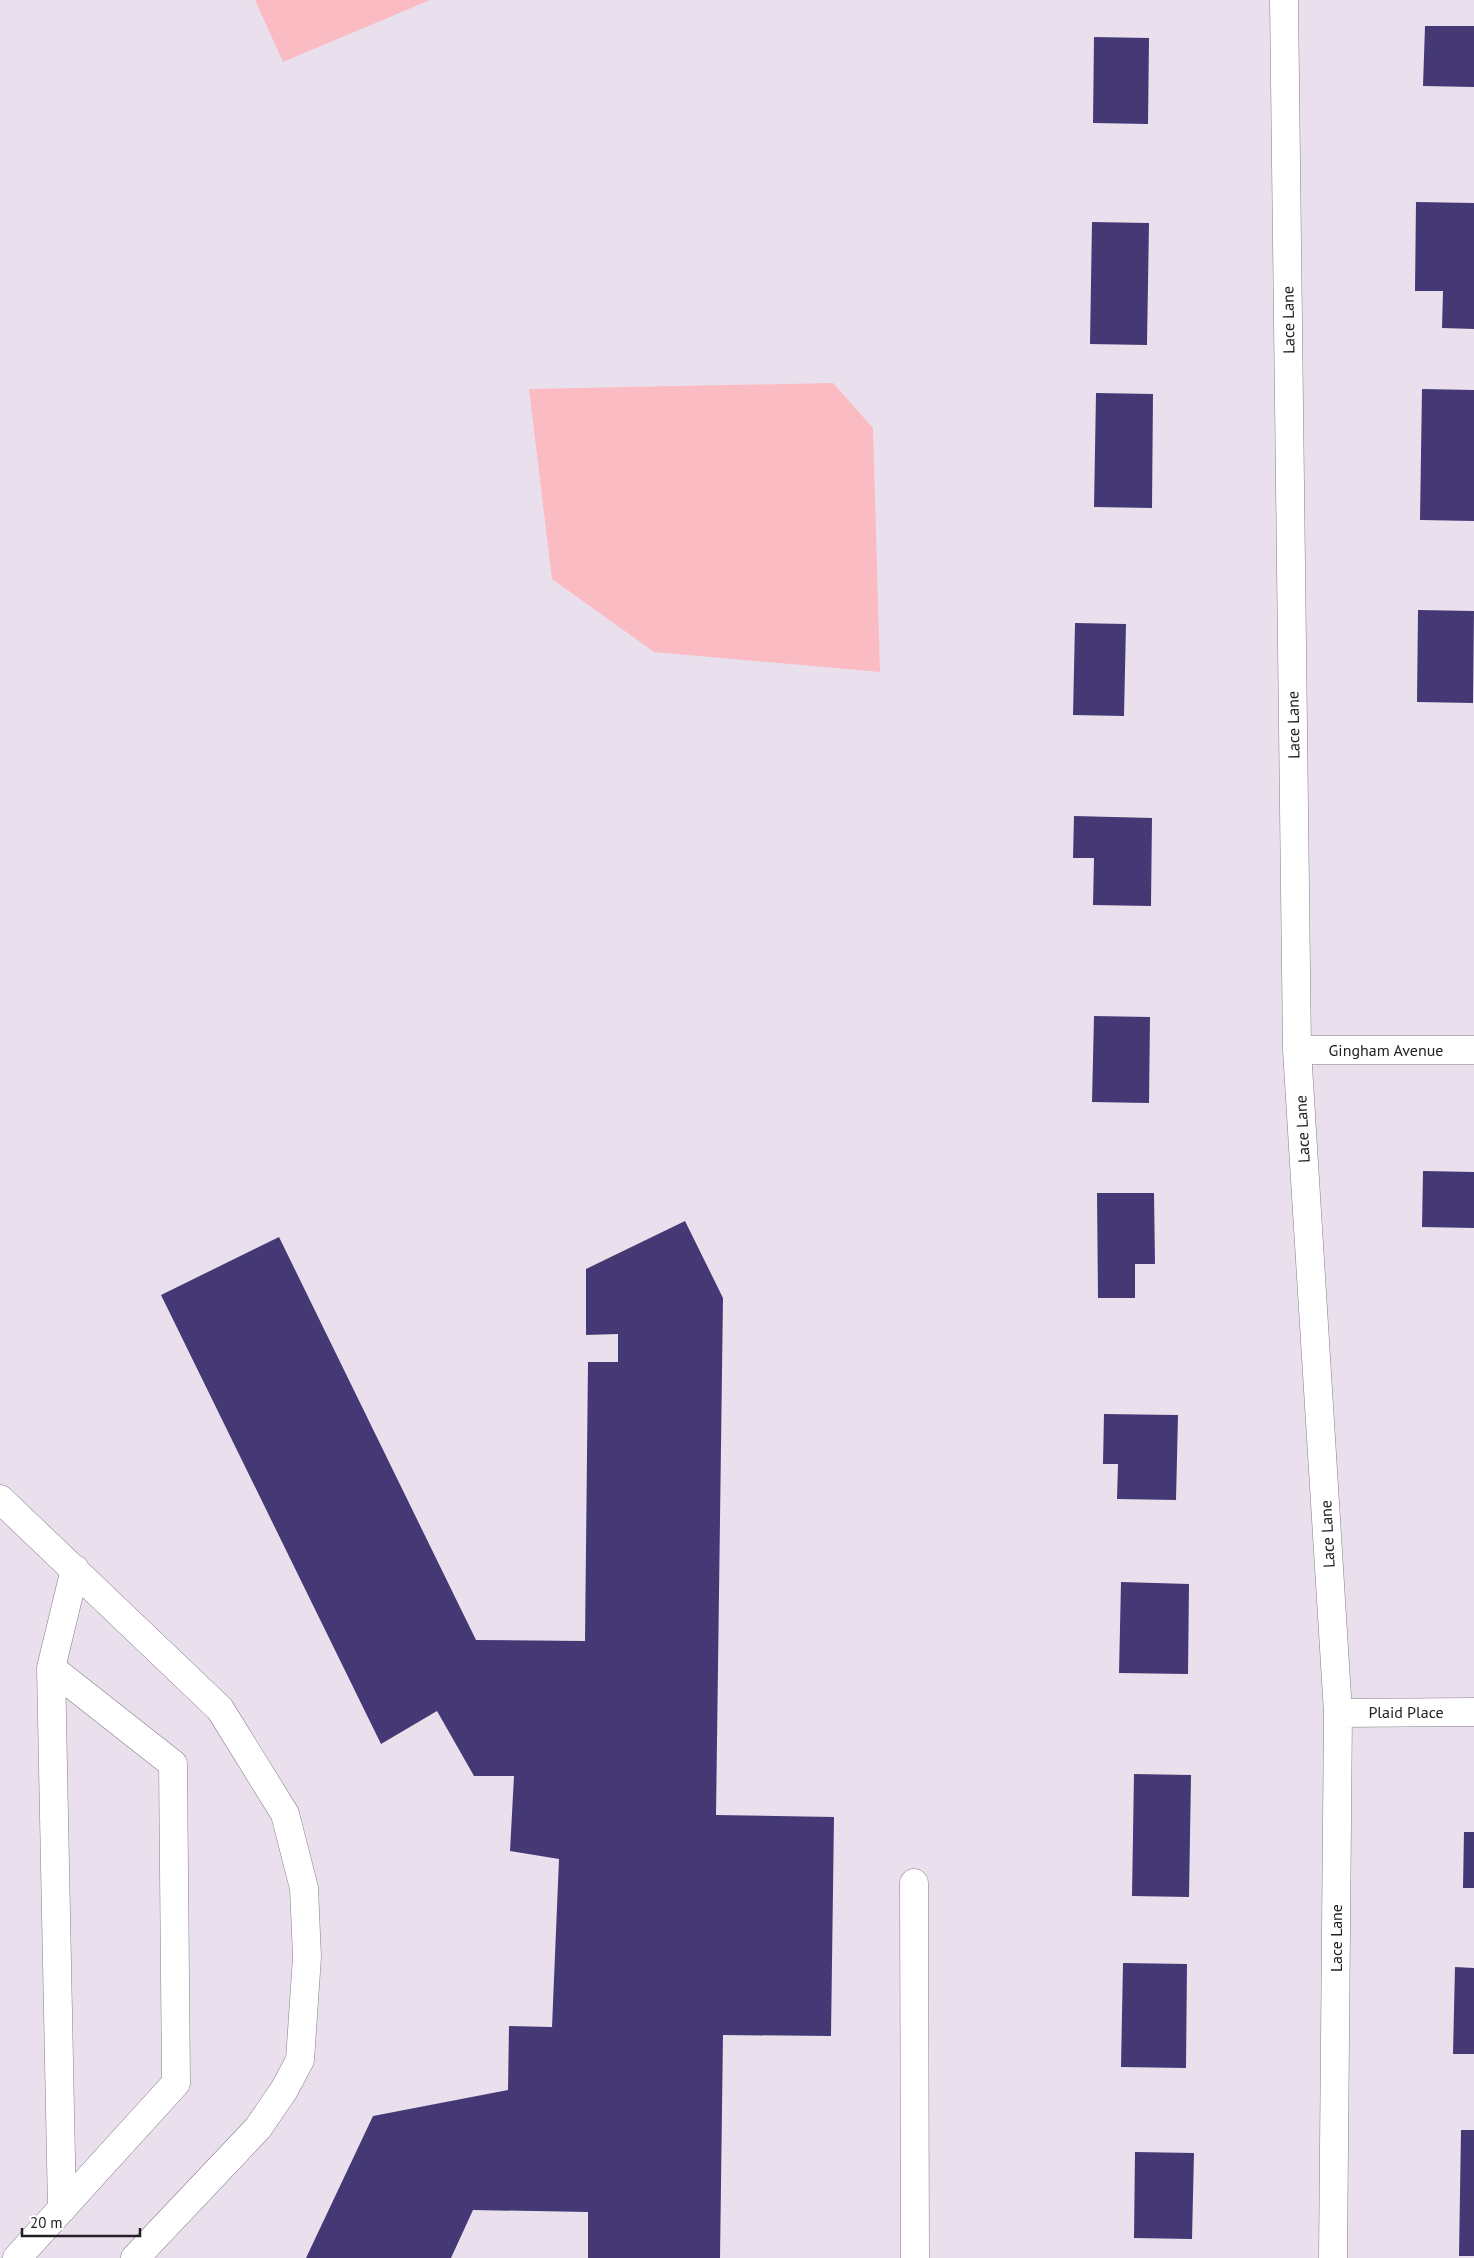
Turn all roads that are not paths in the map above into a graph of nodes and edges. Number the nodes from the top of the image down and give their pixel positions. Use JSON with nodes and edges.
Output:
{"nodes":[{"id":1,"x":1284,"y":0,"type":"edge"},
{"id":2,"x":1297,"y":1050,"type":"junction"},
{"id":3,"x":1474,"y":1050,"type":"edge"},
{"id":4,"x":0,"y":1499,"type":"edge"},
{"id":5,"x":74,"y":1569,"type":"junction"},
{"id":6,"x":51,"y":1668,"type":"junction"},
{"id":7,"x":1474,"y":1712,"type":"edge"},
{"id":8,"x":1338,"y":1713,"type":"junction"},
{"id":9,"x":914,"y":1883,"type":"dead end"},
{"id":10,"x":62,"y":2209,"type":"junction"},
{"id":11,"x":17,"y":2258,"type":"edge"},
{"id":12,"x":135,"y":2258,"type":"edge"},
{"id":13,"x":915,"y":2258,"type":"edge"},
{"id":14,"x":1333,"y":2258,"type":"edge"}],
"edges":[{"from":1,"to":2,"type":"street","name":"Lace Lane"},
{"from":2,"to":3,"type":"street","name":"Gingham Avenue"},
{"from":2,"to":8,"type":"street","name":"Lace Lane"},
{"from":4,"to":5,"type":"street"},
{"from":5,"to":6,"type":"street"},
{"from":5,"to":12,"type":"street"},
{"from":6,"to":10,"type":"street"},
{"from":6,"to":10,"type":"street"},
{"from":7,"to":8,"type":"street","name":"Plaid Place"},
{"from":8,"to":14,"type":"street","name":"Lace Lane"},
{"from":9,"to":13,"type":"street"},
{"from":10,"to":11,"type":"street"}]}
